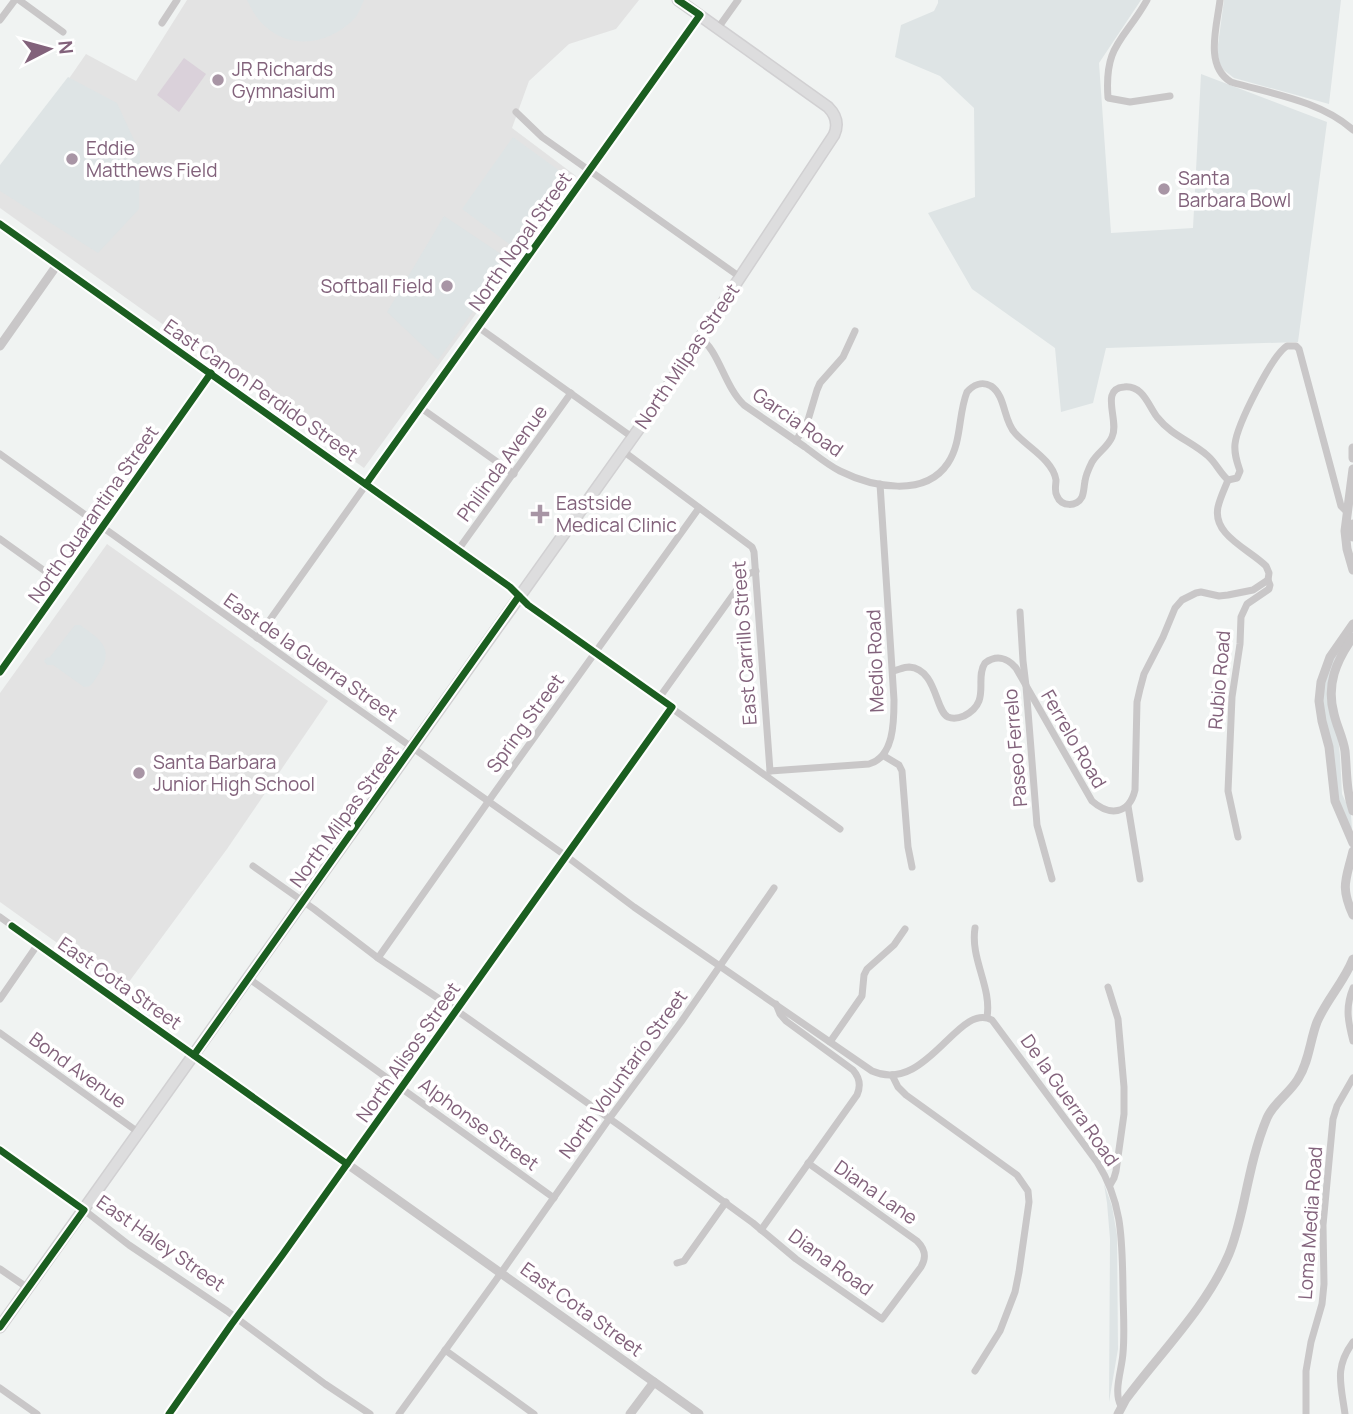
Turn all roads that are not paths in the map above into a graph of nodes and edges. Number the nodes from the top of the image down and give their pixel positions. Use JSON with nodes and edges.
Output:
{"nodes":[{"id":1,"x":17,"y":0,"type":"edge"},
{"id":2,"x":177,"y":0,"type":"edge"},
{"id":3,"x":678,"y":0,"type":"edge"},
{"id":4,"x":738,"y":0,"type":"edge"},
{"id":5,"x":1147,"y":0,"type":"edge"},
{"id":6,"x":1220,"y":0,"type":"edge"},
{"id":7,"x":700,"y":15,"type":"junction"},
{"id":8,"x":0,"y":20,"type":"edge"},
{"id":9,"x":162,"y":23,"type":"dead end"},
{"id":10,"x":718,"y":28,"type":"junction"},
{"id":11,"x":63,"y":32,"type":"dead end"},
{"id":12,"x":1170,"y":96,"type":"dead end"},
{"id":13,"x":516,"y":112,"type":"dead end"},
{"id":14,"x":1353,"y":130,"type":"edge"},
{"id":15,"x":590,"y":170,"type":"junction"},
{"id":16,"x":0,"y":224,"type":"edge"},
{"id":17,"x":58,"y":265,"type":"junction"},
{"id":18,"x":740,"y":276,"type":"junction"},
{"id":19,"x":478,"y":327,"type":"junction"},
{"id":20,"x":855,"y":331,"type":"dead end"},
{"id":21,"x":699,"y":337,"type":"junction"},
{"id":22,"x":0,"y":346,"type":"edge"},
{"id":23,"x":211,"y":373,"type":"junction"},
{"id":24,"x":571,"y":393,"type":"junction"},
{"id":25,"x":421,"y":408,"type":"junction"},
{"id":26,"x":632,"y":437,"type":"junction"},
{"id":27,"x":796,"y":441,"type":"junction"},
{"id":28,"x":1353,"y":448,"type":"edge"},
{"id":29,"x":623,"y":451,"type":"junction"},
{"id":30,"x":0,"y":454,"type":"edge"},
{"id":31,"x":1353,"y":458,"type":"edge"},
{"id":32,"x":1353,"y":469,"type":"edge"},
{"id":33,"x":514,"y":474,"type":"junction"},
{"id":34,"x":1228,"y":480,"type":"junction"},
{"id":35,"x":366,"y":484,"type":"junction"},
{"id":36,"x":880,"y":484,"type":"junction"},
{"id":37,"x":699,"y":508,"type":"junction"},
{"id":38,"x":1347,"y":512,"type":"junction"},
{"id":39,"x":1353,"y":524,"type":"edge"},
{"id":40,"x":103,"y":528,"type":"junction"},
{"id":41,"x":1353,"y":537,"type":"edge"},
{"id":42,"x":0,"y":539,"type":"edge"},
{"id":43,"x":458,"y":550,"type":"junction"},
{"id":44,"x":1353,"y":570,"type":"edge"},
{"id":45,"x":755,"y":571,"type":"junction"},
{"id":46,"x":49,"y":574,"type":"dead end"},
{"id":47,"x":1268,"y":580,"type":"junction"},
{"id":48,"x":519,"y":596,"type":"junction"},
{"id":49,"x":1020,"y":612,"type":"dead end"},
{"id":50,"x":1353,"y":624,"type":"edge"},
{"id":51,"x":257,"y":638,"type":"junction"},
{"id":52,"x":1353,"y":638,"type":"edge"},
{"id":53,"x":594,"y":653,"type":"junction"},
{"id":54,"x":893,"y":671,"type":"junction"},
{"id":55,"x":0,"y":672,"type":"edge"},
{"id":56,"x":1026,"y":686,"type":"junction"},
{"id":57,"x":659,"y":698,"type":"junction"},
{"id":58,"x":672,"y":707,"type":"junction"},
{"id":59,"x":412,"y":748,"type":"junction"},
{"id":60,"x":884,"y":756,"type":"junction"},
{"id":61,"x":768,"y":773,"type":"junction"},
{"id":62,"x":488,"y":802,"type":"junction"},
{"id":63,"x":1128,"y":806,"type":"junction"},
{"id":64,"x":1353,"y":811,"type":"edge"},
{"id":65,"x":840,"y":829,"type":"dead end"},
{"id":66,"x":1238,"y":836,"type":"dead end"},
{"id":67,"x":1353,"y":843,"type":"edge"},
{"id":68,"x":1353,"y":851,"type":"edge"},
{"id":69,"x":566,"y":856,"type":"junction"},
{"id":70,"x":253,"y":866,"type":"dead end"},
{"id":71,"x":912,"y":867,"type":"dead end"},
{"id":72,"x":1052,"y":879,"type":"dead end"},
{"id":73,"x":1140,"y":879,"type":"dead end"},
{"id":74,"x":774,"y":888,"type":"dead end"},
{"id":75,"x":302,"y":901,"type":"junction"},
{"id":76,"x":1353,"y":915,"type":"edge"},
{"id":77,"x":0,"y":917,"type":"edge"},
{"id":78,"x":975,"y":928,"type":"dead end"},
{"id":79,"x":905,"y":929,"type":"dead end"},
{"id":80,"x":38,"y":944,"type":"junction"},
{"id":81,"x":378,"y":958,"type":"junction"},
{"id":82,"x":1353,"y":959,"type":"edge"},
{"id":83,"x":719,"y":965,"type":"junction"},
{"id":84,"x":248,"y":978,"type":"junction"},
{"id":85,"x":1108,"y":987,"type":"dead end"},
{"id":86,"x":1353,"y":988,"type":"edge"},
{"id":87,"x":0,"y":999,"type":"edge"},
{"id":88,"x":776,"y":1004,"type":"junction"},
{"id":89,"x":456,"y":1010,"type":"junction"},
{"id":90,"x":987,"y":1017,"type":"junction"},
{"id":91,"x":0,"y":1033,"type":"edge"},
{"id":92,"x":1353,"y":1041,"type":"edge"},
{"id":93,"x":830,"y":1042,"type":"junction"},
{"id":94,"x":194,"y":1055,"type":"junction"},
{"id":95,"x":892,"y":1076,"type":"junction"},
{"id":96,"x":1353,"y":1078,"type":"edge"},
{"id":97,"x":401,"y":1088,"type":"junction"},
{"id":98,"x":1345,"y":1091,"type":"junction"},
{"id":99,"x":1353,"y":1097,"type":"edge"},
{"id":100,"x":609,"y":1119,"type":"junction"},
{"id":101,"x":138,"y":1132,"type":"junction"},
{"id":102,"x":0,"y":1150,"type":"edge"},
{"id":103,"x":808,"y":1163,"type":"junction"},
{"id":104,"x":347,"y":1164,"type":"junction"},
{"id":105,"x":1110,"y":1185,"type":"junction"},
{"id":106,"x":554,"y":1198,"type":"junction"},
{"id":107,"x":726,"y":1202,"type":"junction"},
{"id":108,"x":84,"y":1210,"type":"junction"},
{"id":109,"x":761,"y":1230,"type":"junction"},
{"id":110,"x":677,"y":1263,"type":"dead end"},
{"id":111,"x":0,"y":1269,"type":"edge"},
{"id":112,"x":501,"y":1273,"type":"junction"},
{"id":113,"x":28,"y":1288,"type":"junction"},
{"id":114,"x":236,"y":1318,"type":"junction"},
{"id":115,"x":883,"y":1319,"type":"joint"},
{"id":116,"x":0,"y":1327,"type":"edge"},
{"id":117,"x":1353,"y":1342,"type":"edge"},
{"id":118,"x":444,"y":1350,"type":"junction"},
{"id":119,"x":975,"y":1371,"type":"dead end"},
{"id":120,"x":654,"y":1382,"type":"junction"},
{"id":121,"x":0,"y":1388,"type":"edge"},
{"id":122,"x":1120,"y":1410,"type":"edge"},
{"id":123,"x":37,"y":1414,"type":"edge"},
{"id":124,"x":169,"y":1414,"type":"edge"},
{"id":125,"x":370,"y":1414,"type":"edge"},
{"id":126,"x":399,"y":1414,"type":"edge"},
{"id":127,"x":534,"y":1414,"type":"edge"},
{"id":128,"x":630,"y":1414,"type":"edge"},
{"id":129,"x":699,"y":1414,"type":"edge"},
{"id":130,"x":1306,"y":1414,"type":"edge"},
{"id":131,"x":1345,"y":1414,"type":"edge"}],
"edges":[{"from":1,"to":8,"type":"street"},
{"from":1,"to":11,"type":"street"},
{"from":2,"to":9,"type":"street"},
{"from":3,"to":7,"type":"main road"},
{"from":4,"to":10,"type":"street"},
{"from":5,"to":12,"type":"street"},
{"from":6,"to":14,"type":"street"},
{"from":7,"to":10,"type":"main road"},
{"from":7,"to":15,"type":"street","name":"North Nopal Street"},
{"from":10,"to":18,"type":"main road","name":"North Milpas Street"},
{"from":13,"to":15,"type":"street"},
{"from":15,"to":18,"type":"street"},
{"from":15,"to":19,"type":"street","name":"North Nopal Street"},
{"from":16,"to":17,"type":"street","name":"East Canon Perdido Street"},
{"from":17,"to":22,"type":"street"},
{"from":17,"to":23,"type":"street","name":"East Canon Perdido Street"},
{"from":18,"to":21,"type":"main road","name":"North Milpas Street"},
{"from":19,"to":24,"type":"street"},
{"from":19,"to":25,"type":"street","name":"North Nopal Street"},
{"from":20,"to":27,"type":"street"},
{"from":21,"to":26,"type":"main road","name":"North Milpas Street"},
{"from":21,"to":27,"type":"street","name":"Garcia Road"},
{"from":23,"to":35,"type":"street","name":"East Canon Perdido Street"},
{"from":23,"to":40,"type":"street","name":"North Quarantina Street"},
{"from":24,"to":26,"type":"street"},
{"from":24,"to":33,"type":"street","name":"Philinda Avenue"},
{"from":25,"to":33,"type":"street"},
{"from":25,"to":35,"type":"street","name":"North Nopal Street"},
{"from":26,"to":29,"type":"main road","name":"North Milpas Street"},
{"from":27,"to":36,"type":"street","name":"Garcia Road"},
{"from":28,"to":31,"type":"street"},
{"from":29,"to":37,"type":"street","name":"East Carrillo Street"},
{"from":29,"to":48,"type":"main road","name":"North Milpas Street"},
{"from":30,"to":40,"type":"street","name":"East de la Guerra Street"},
{"from":32,"to":38,"type":"street"},
{"from":33,"to":43,"type":"street","name":"Philinda Avenue"},
{"from":34,"to":36,"type":"street","name":"Garcia Road"},
{"from":34,"to":38,"type":"street"},
{"from":34,"to":47,"type":"street"},
{"from":35,"to":43,"type":"street","name":"East Canon Perdido Street"},
{"from":35,"to":51,"type":"street","name":"North Nopal Street"},
{"from":36,"to":54,"type":"street","name":"Medio Road"},
{"from":37,"to":45,"type":"street","name":"East Carrillo Street"},
{"from":37,"to":53,"type":"street","name":"Spring Street"},
{"from":38,"to":44,"type":"street"},
{"from":39,"to":41,"type":"street"},
{"from":40,"to":51,"type":"street","name":"East de la Guerra Street"},
{"from":40,"to":55,"type":"street","name":"North Quarantina Street"},
{"from":42,"to":46,"type":"street"},
{"from":43,"to":48,"type":"street","name":"East Canon Perdido Street"},
{"from":45,"to":57,"type":"street"},
{"from":45,"to":61,"type":"street","name":"East Carrillo Street"},
{"from":47,"to":63,"type":"street","name":"Ferrelo Road"},
{"from":47,"to":66,"type":"street","name":"Rubio Road"},
{"from":48,"to":53,"type":"street","name":"East Canon Perdido Street"},
{"from":48,"to":59,"type":"main road","name":"North Milpas Street"},
{"from":49,"to":56,"type":"street","name":"Paseo Ferrelo"},
{"from":50,"to":67,"type":"street"},
{"from":51,"to":59,"type":"street","name":"East de la Guerra Street"},
{"from":52,"to":64,"type":"street"},
{"from":53,"to":57,"type":"street","name":"East Canon Perdido Street"},
{"from":53,"to":62,"type":"street","name":"Spring Street"},
{"from":54,"to":56,"type":"street","name":"Ferrelo Road"},
{"from":54,"to":60,"type":"street","name":"Medio Road"},
{"from":56,"to":63,"type":"street","name":"Ferrelo Road"},
{"from":56,"to":72,"type":"street","name":"Paseo Ferrelo"},
{"from":57,"to":58,"type":"street","name":"East Canon Perdido Street"},
{"from":58,"to":61,"type":"street","name":"East Canon Perdido Street"},
{"from":58,"to":69,"type":"street","name":"North Alisos Street"},
{"from":59,"to":62,"type":"street","name":"East de la Guerra Street"},
{"from":59,"to":75,"type":"main road","name":"North Milpas Street"},
{"from":60,"to":61,"type":"street"},
{"from":60,"to":71,"type":"street"},
{"from":61,"to":65,"type":"street","name":"East Canon Perdido Street"},
{"from":62,"to":69,"type":"street","name":"East de la Guerra Street"},
{"from":62,"to":81,"type":"street","name":"Spring Street"},
{"from":63,"to":73,"type":"street"},
{"from":68,"to":76,"type":"street"},
{"from":69,"to":83,"type":"street","name":"East de la Guerra Street"},
{"from":69,"to":89,"type":"street","name":"North Alisos Street"},
{"from":70,"to":75,"type":"street","name":"Diana Road"},
{"from":74,"to":83,"type":"street","name":"North Voluntario Street"},
{"from":75,"to":81,"type":"street","name":"Diana Road"},
{"from":75,"to":84,"type":"main road","name":"North Milpas Street"},
{"from":77,"to":80,"type":"street","name":"East Cota Street"},
{"from":78,"to":90,"type":"street"},
{"from":79,"to":93,"type":"street"},
{"from":80,"to":87,"type":"street"},
{"from":80,"to":94,"type":"street","name":"East Cota Street"},
{"from":81,"to":89,"type":"street","name":"Diana Road"},
{"from":82,"to":122,"type":"street"},
{"from":83,"to":88,"type":"street","name":"East de la Guerra Street"},
{"from":83,"to":100,"type":"street","name":"North Voluntario Street"},
{"from":84,"to":94,"type":"main road","name":"North Milpas Street"},
{"from":84,"to":97,"type":"street","name":"Alphonse Street"},
{"from":85,"to":105,"type":"street"},
{"from":86,"to":92,"type":"street"},
{"from":88,"to":93,"type":"street","name":"East de la Guerra Street"},
{"from":88,"to":103,"type":"street","name":"East de la Guerra Street"},
{"from":89,"to":97,"type":"street","name":"North Alisos Street"},
{"from":89,"to":100,"type":"street","name":"Diana Road"},
{"from":90,"to":95,"type":"street"},
{"from":90,"to":105,"type":"street","name":"De la Guerra Road"},
{"from":91,"to":101,"type":"street","name":"Bond Avenue"},
{"from":93,"to":95,"type":"street","name":"East de la Guerra Street"},
{"from":94,"to":101,"type":"main road","name":"North Milpas Street"},
{"from":94,"to":104,"type":"street","name":"East Cota Street"},
{"from":95,"to":119,"type":"street","name":"East de la Guerra Street"},
{"from":96,"to":98,"type":"street","name":"Loma Media Road"},
{"from":97,"to":104,"type":"street","name":"North Alisos Street"},
{"from":97,"to":106,"type":"street","name":"Alphonse Street"},
{"from":98,"to":99,"type":"street"},
{"from":98,"to":130,"type":"street","name":"Loma Media Road"},
{"from":100,"to":106,"type":"street","name":"North Voluntario Street"},
{"from":100,"to":107,"type":"street","name":"Diana Road"},
{"from":101,"to":108,"type":"main road","name":"North Milpas Street"},
{"from":102,"to":108,"type":"street","name":"East Haley Street"},
{"from":103,"to":109,"type":"street"},
{"from":103,"to":115,"type":"street","name":"Diana Lane"},
{"from":104,"to":112,"type":"street","name":"East Cota Street"},
{"from":104,"to":114,"type":"street","name":"North Alisos Street"},
{"from":105,"to":122,"type":"street","name":"De la Guerra Road"},
{"from":106,"to":112,"type":"street","name":"North Voluntario Street"},
{"from":107,"to":109,"type":"street","name":"Diana Road"},
{"from":107,"to":110,"type":"street"},
{"from":108,"to":113,"type":"main road","name":"North Milpas Street"},
{"from":108,"to":114,"type":"street","name":"East Haley Street"},
{"from":109,"to":115,"type":"street","name":"Diana Road"},
{"from":111,"to":113,"type":"street"},
{"from":112,"to":118,"type":"street","name":"North Voluntario Street"},
{"from":112,"to":120,"type":"street","name":"East Cota Street"},
{"from":113,"to":116,"type":"main road","name":"North Milpas Street"},
{"from":114,"to":124,"type":"street","name":"North Alisos Street"},
{"from":114,"to":125,"type":"street","name":"East Haley Street"},
{"from":117,"to":131,"type":"street"},
{"from":118,"to":126,"type":"street","name":"North Voluntario Street"},
{"from":118,"to":127,"type":"street"},
{"from":120,"to":128,"type":"street"},
{"from":120,"to":129,"type":"street","name":"East Cota Street"},
{"from":121,"to":123,"type":"street"}]}
